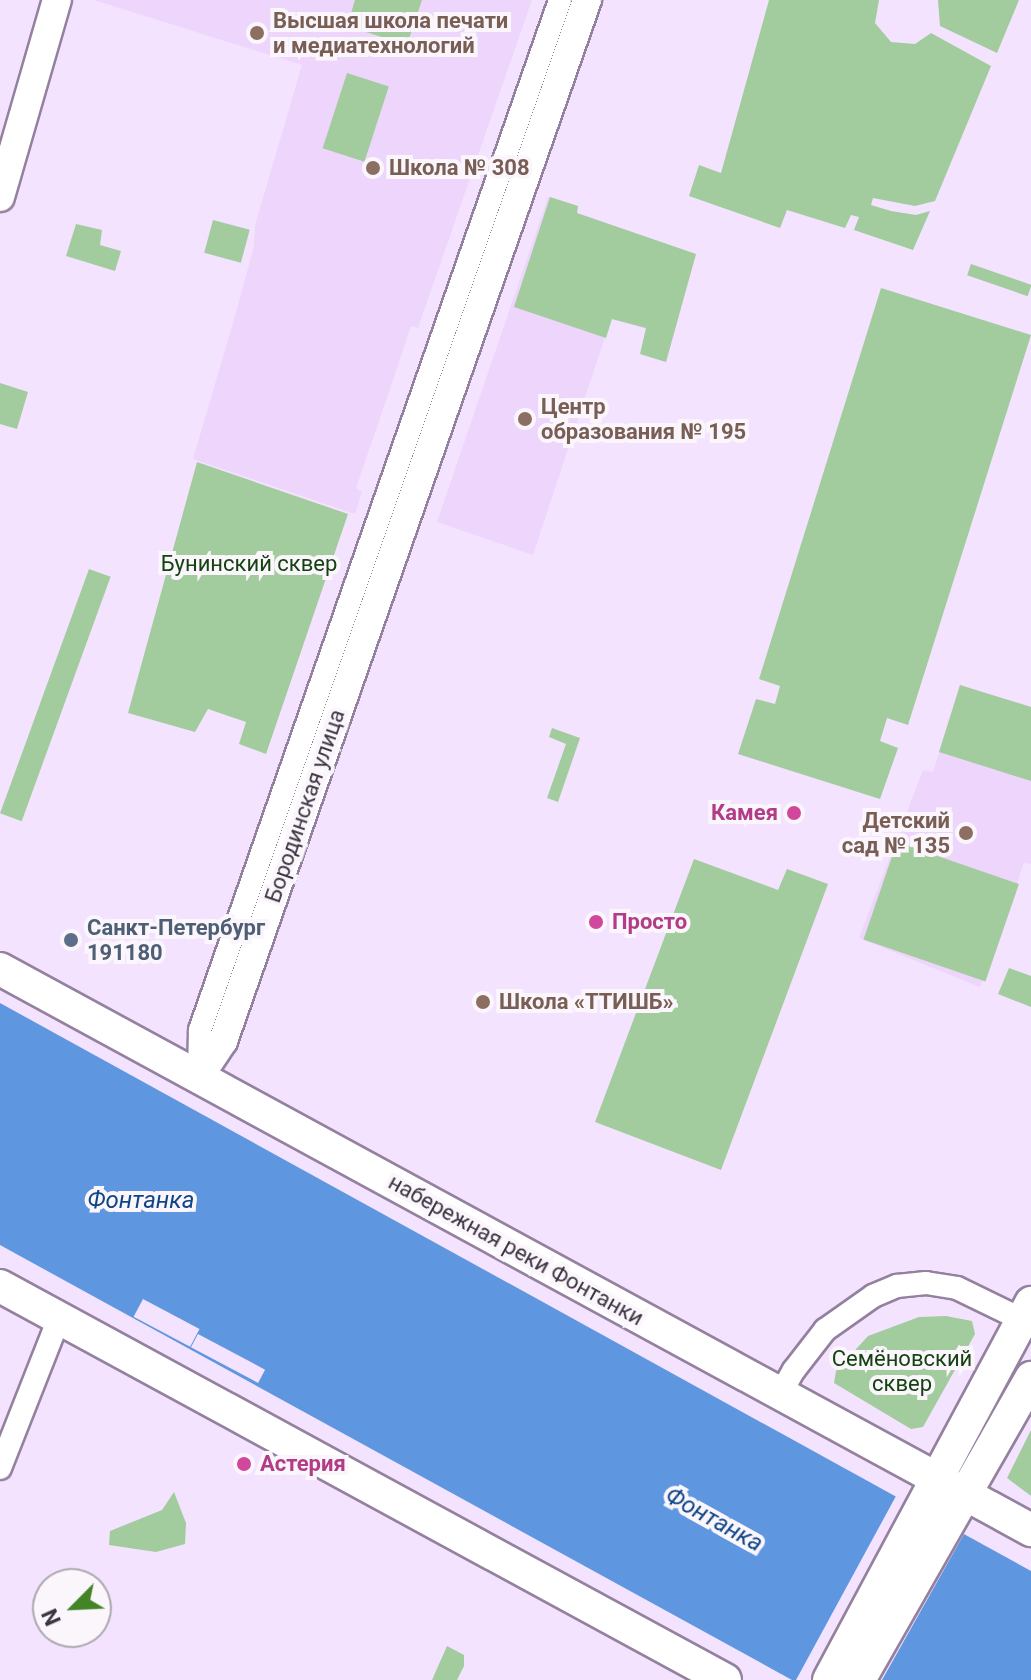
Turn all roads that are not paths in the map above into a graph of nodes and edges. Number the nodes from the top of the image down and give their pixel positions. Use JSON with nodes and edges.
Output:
{"nodes":[{"id":1,"x":57,"y":0,"type":"edge"},
{"id":2,"x":560,"y":0,"type":"edge"},
{"id":3,"x":587,"y":0,"type":"edge"},
{"id":4,"x":0,"y":197,"type":"edge"},
{"id":5,"x":0,"y":969,"type":"edge"},
{"id":6,"x":199,"y":1077,"type":"junction"},
{"id":7,"x":0,"y":1286,"type":"edge"},
{"id":8,"x":1028,"y":1315,"type":"edge"},
{"id":9,"x":59,"y":1318,"type":"junction"},
{"id":10,"x":1031,"y":1378,"type":"edge"},
{"id":11,"x":781,"y":1393,"type":"junction"},
{"id":12,"x":0,"y":1468,"type":"edge"},
{"id":13,"x":936,"y":1478,"type":"junction"},
{"id":14,"x":966,"y":1494,"type":"junction"},
{"id":15,"x":934,"y":1518,"type":"junction"},
{"id":16,"x":1031,"y":1530,"type":"edge"},
{"id":17,"x":725,"y":1680,"type":"edge"},
{"id":18,"x":829,"y":1680,"type":"edge"},
{"id":19,"x":859,"y":1680,"type":"edge"}],
"edges":[{"from":1,"to":4,"type":"street"},
{"from":2,"to":6,"type":"street","name":"Бородинская улица"},
{"from":3,"to":6,"type":"street","name":"Бородинская улица"},
{"from":5,"to":6,"type":"main road","name":"набережная реки Фонтанки"},
{"from":6,"to":11,"type":"main road","name":"набережная реки Фонтанки"},
{"from":7,"to":9,"type":"main road"},
{"from":8,"to":11,"type":"street"},
{"from":8,"to":13,"type":"main road"},
{"from":9,"to":12,"type":"street"},
{"from":9,"to":17,"type":"main road"},
{"from":10,"to":14,"type":"main road"},
{"from":11,"to":13,"type":"main road","name":"набережная реки Фонтанки"},
{"from":13,"to":14,"type":"main road","name":"набережная реки Фонтанки"},
{"from":13,"to":15,"type":"main road"},
{"from":14,"to":15,"type":"main road"},
{"from":14,"to":16,"type":"main road","name":"набережная реки Фонтанки"},
{"from":15,"to":18,"type":"main road"},
{"from":15,"to":19,"type":"main road"}]}
